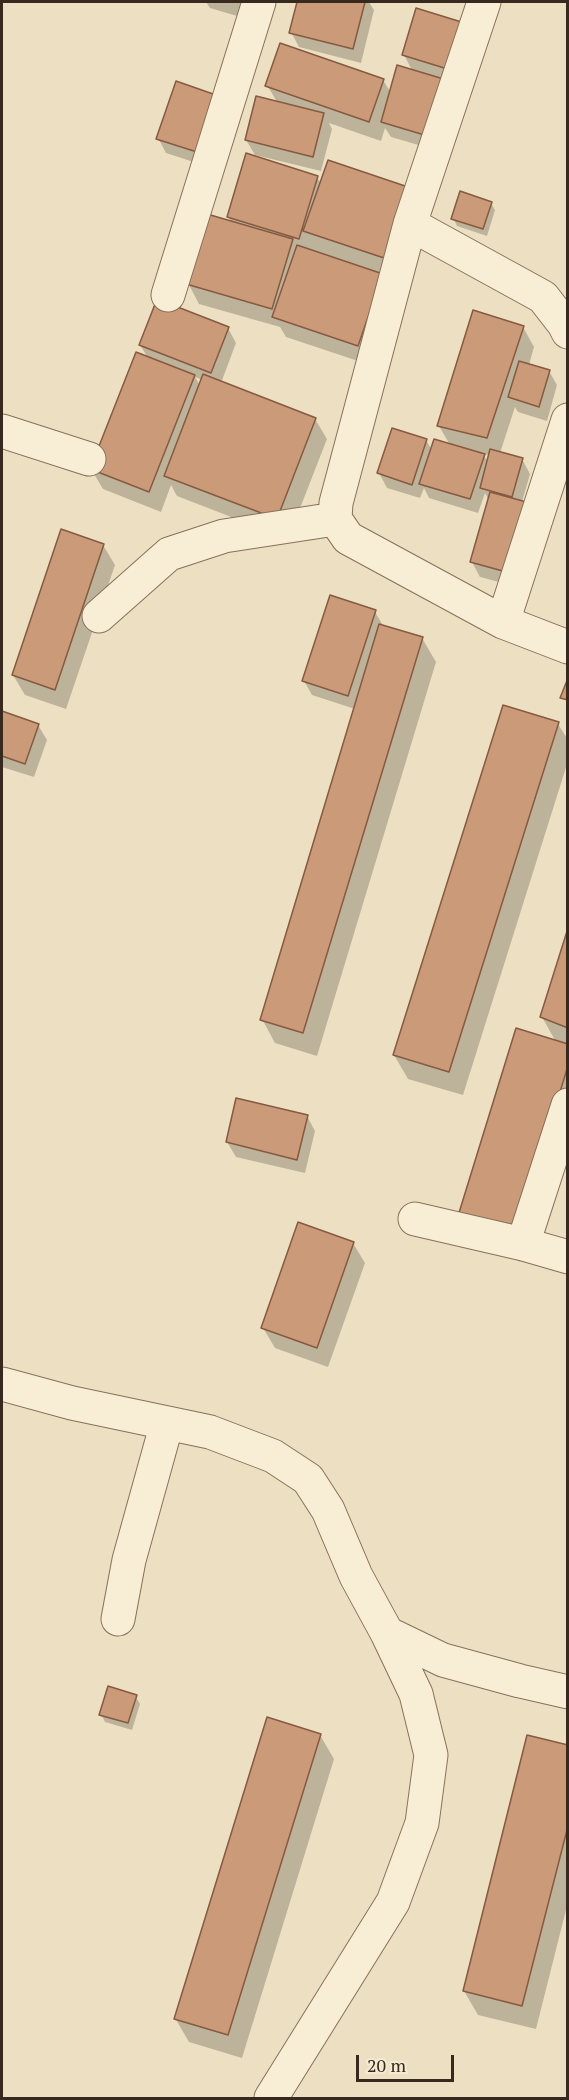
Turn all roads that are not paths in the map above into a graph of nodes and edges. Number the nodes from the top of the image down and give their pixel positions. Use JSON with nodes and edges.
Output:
{"nodes":[{"id":1,"x":259,"y":2,"type":"edge"},
{"id":2,"x":484,"y":2,"type":"edge"},
{"id":3,"x":410,"y":224,"type":"junction"},
{"id":4,"x":168,"y":295,"type":"dead end"},
{"id":5,"x":567,"y":332,"type":"edge"},
{"id":6,"x":567,"y":420,"type":"edge"},
{"id":7,"x":2,"y":431,"type":"edge"},
{"id":8,"x":89,"y":459,"type":"dead end"},
{"id":9,"x":335,"y":519,"type":"junction"},
{"id":10,"x":99,"y":616,"type":"dead end"},
{"id":11,"x":502,"y":622,"type":"junction"},
{"id":12,"x":567,"y":647,"type":"edge"},
{"id":13,"x":567,"y":1105,"type":"edge"},
{"id":14,"x":415,"y":1219,"type":"dead end"},
{"id":15,"x":523,"y":1244,"type":"junction"},
{"id":16,"x":567,"y":1257,"type":"edge"},
{"id":17,"x":2,"y":1384,"type":"edge"},
{"id":18,"x":167,"y":1423,"type":"junction"},
{"id":19,"x":118,"y":1619,"type":"dead end"},
{"id":20,"x":387,"y":1633,"type":"junction"},
{"id":21,"x":567,"y":1692,"type":"edge"},
{"id":22,"x":271,"y":2098,"type":"edge"}],
"edges":[{"from":1,"to":4,"type":"street"},
{"from":2,"to":3,"type":"street"},
{"from":3,"to":5,"type":"street"},
{"from":3,"to":9,"type":"street"},
{"from":6,"to":11,"type":"street"},
{"from":7,"to":8,"type":"street"},
{"from":9,"to":10,"type":"street"},
{"from":9,"to":11,"type":"street"},
{"from":11,"to":12,"type":"street"},
{"from":13,"to":15,"type":"street"},
{"from":14,"to":15,"type":"street"},
{"from":15,"to":16,"type":"street"},
{"from":17,"to":18,"type":"street"},
{"from":18,"to":19,"type":"street"},
{"from":18,"to":20,"type":"street"},
{"from":20,"to":21,"type":"street"},
{"from":20,"to":22,"type":"street"}]}
